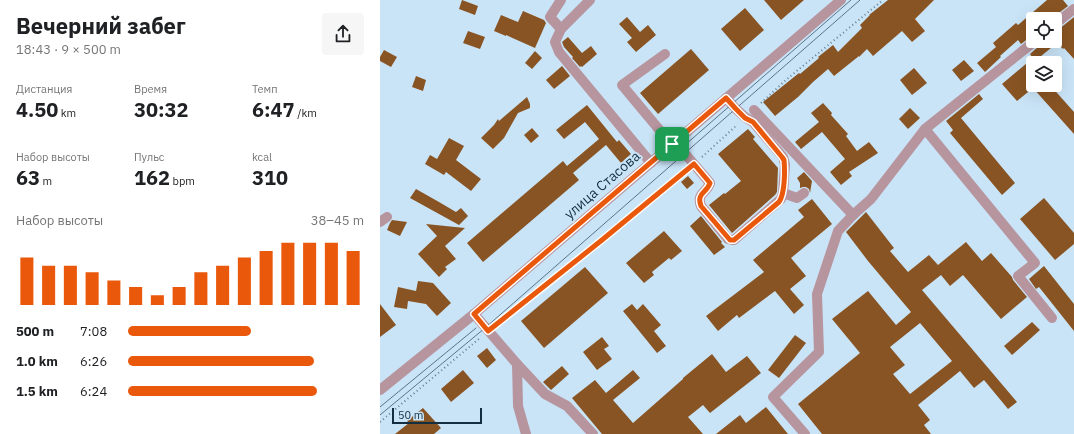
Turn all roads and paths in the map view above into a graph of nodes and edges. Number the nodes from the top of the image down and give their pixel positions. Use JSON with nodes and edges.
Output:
{"nodes":[{"id":1,"x":561,"y":0,"type":"edge"},
{"id":2,"x":590,"y":0,"type":"edge"},
{"id":3,"x":883,"y":0,"type":"edge"},
{"id":4,"x":839,"y":1,"type":"edge"},
{"id":5,"x":1074,"y":9,"type":"edge"},
{"id":6,"x":1062,"y":18,"type":"edge"},
{"id":7,"x":561,"y":29,"type":"junction"},
{"id":8,"x":1026,"y":48,"type":"edge"},
{"id":9,"x":665,"y":54,"type":"dead end"},
{"id":10,"x":726,"y":98,"type":"junction"},
{"id":11,"x":754,"y":110,"type":"joint"},
{"id":12,"x":745,"y":118,"type":"junction"},
{"id":13,"x":925,"y":129,"type":"junction"},
{"id":14,"x":674,"y":143,"type":"junction"},
{"id":15,"x":650,"y":163,"type":"junction"},
{"id":16,"x":694,"y":164,"type":"junction"},
{"id":17,"x":783,"y":193,"type":"junction"},
{"id":18,"x":804,"y":193,"type":"dead end"},
{"id":19,"x":853,"y":215,"type":"junction"},
{"id":20,"x":474,"y":314,"type":"junction"},
{"id":21,"x":1052,"y":318,"type":"dead end"},
{"id":22,"x":488,"y":331,"type":"junction"},
{"id":23,"x":517,"y":364,"type":"junction"},
{"id":24,"x":380,"y":390,"type":"edge"},
{"id":25,"x":380,"y":422,"type":"edge"},
{"id":26,"x":526,"y":434,"type":"edge"},
{"id":27,"x":593,"y":434,"type":"edge"},
{"id":28,"x":806,"y":434,"type":"edge"}],
"edges":[{"from":1,"to":7,"type":"street"},
{"from":2,"to":7,"type":"street"},
{"from":3,"to":11,"type":"path"},
{"from":4,"to":10,"type":"street","name":"улица Стасова"},
{"from":5,"to":6,"type":"street"},
{"from":7,"to":15,"type":"street"},
{"from":8,"to":13,"type":"street"},
{"from":9,"to":14,"type":"street"},
{"from":10,"to":12,"type":"street"},
{"from":10,"to":14,"type":"street","name":"улица Стасова"},
{"from":11,"to":19,"type":"street"},
{"from":12,"to":16,"type":"path"},
{"from":12,"to":17,"type":"street"},
{"from":13,"to":19,"type":"street"},
{"from":13,"to":21,"type":"street"},
{"from":14,"to":15,"type":"street","name":"улица Стасова"},
{"from":14,"to":16,"type":"street"},
{"from":15,"to":20,"type":"street","name":"улица Стасова"},
{"from":16,"to":17,"type":"street"},
{"from":16,"to":22,"type":"path"},
{"from":17,"to":18,"type":"street"},
{"from":19,"to":28,"type":"street"},
{"from":20,"to":22,"type":"street"},
{"from":20,"to":24,"type":"street","name":"улица Стасова"},
{"from":22,"to":23,"type":"street"},
{"from":22,"to":25,"type":"path"},
{"from":23,"to":26,"type":"street"},
{"from":23,"to":27,"type":"street"}]}
